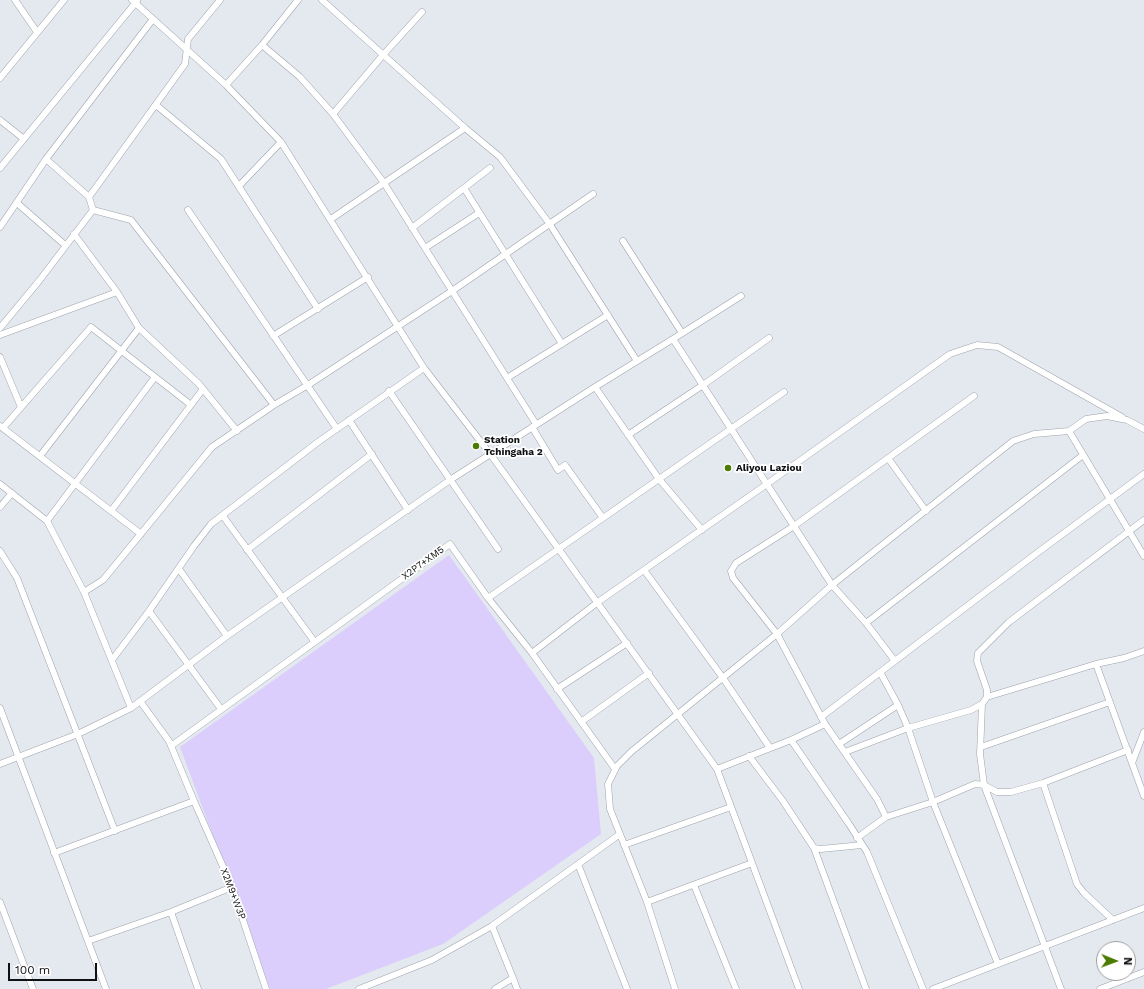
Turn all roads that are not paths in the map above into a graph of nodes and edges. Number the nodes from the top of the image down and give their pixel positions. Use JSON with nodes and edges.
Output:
{"nodes":[{"id":1,"x":15,"y":0,"type":"edge"},
{"id":2,"x":64,"y":0,"type":"edge"},
{"id":3,"x":220,"y":0,"type":"edge"},
{"id":4,"x":298,"y":0,"type":"edge"},
{"id":5,"x":322,"y":0,"type":"edge"},
{"id":6,"x":135,"y":1,"type":"edge"},
{"id":7,"x":422,"y":12,"type":"dead end"},
{"id":8,"x":153,"y":19,"type":"junction"},
{"id":9,"x":38,"y":32,"type":"junction"},
{"id":10,"x":262,"y":45,"type":"junction"},
{"id":11,"x":187,"y":49,"type":"junction"},
{"id":12,"x":383,"y":54,"type":"junction"},
{"id":13,"x":0,"y":78,"type":"edge"},
{"id":14,"x":226,"y":85,"type":"junction"},
{"id":15,"x":156,"y":105,"type":"junction"},
{"id":16,"x":333,"y":114,"type":"junction"},
{"id":17,"x":0,"y":120,"type":"edge"},
{"id":18,"x":465,"y":128,"type":"junction"},
{"id":19,"x":24,"y":139,"type":"junction"},
{"id":20,"x":282,"y":142,"type":"junction"},
{"id":21,"x":46,"y":160,"type":"junction"},
{"id":22,"x":0,"y":168,"type":"edge"},
{"id":23,"x":490,"y":168,"type":"dead end"},
{"id":24,"x":384,"y":183,"type":"junction"},
{"id":25,"x":239,"y":186,"type":"junction"},
{"id":26,"x":464,"y":188,"type":"junction"},
{"id":27,"x":593,"y":194,"type":"dead end"},
{"id":28,"x":89,"y":197,"type":"junction"},
{"id":29,"x":17,"y":203,"type":"junction"},
{"id":30,"x":93,"y":210,"type":"junction"},
{"id":31,"x":188,"y":210,"type":"dead end"},
{"id":32,"x":479,"y":213,"type":"junction"},
{"id":33,"x":331,"y":219,"type":"junction"},
{"id":34,"x":549,"y":223,"type":"junction"},
{"id":35,"x":0,"y":227,"type":"edge"},
{"id":36,"x":412,"y":228,"type":"junction"},
{"id":37,"x":74,"y":234,"type":"junction"},
{"id":38,"x":623,"y":241,"type":"dead end"},
{"id":39,"x":65,"y":245,"type":"junction"},
{"id":40,"x":425,"y":248,"type":"junction"},
{"id":41,"x":506,"y":254,"type":"junction"},
{"id":42,"x":368,"y":277,"type":"junction"},
{"id":43,"x":452,"y":291,"type":"junction"},
{"id":44,"x":117,"y":292,"type":"junction"},
{"id":45,"x":741,"y":296,"type":"dead end"},
{"id":46,"x":318,"y":309,"type":"junction"},
{"id":47,"x":608,"y":315,"type":"junction"},
{"id":48,"x":397,"y":326,"type":"junction"},
{"id":49,"x":0,"y":328,"type":"edge"},
{"id":50,"x":139,"y":328,"type":"junction"},
{"id":51,"x":682,"y":333,"type":"junction"},
{"id":52,"x":0,"y":335,"type":"edge"},
{"id":53,"x":273,"y":336,"type":"junction"},
{"id":54,"x":769,"y":338,"type":"dead end"},
{"id":55,"x":673,"y":339,"type":"junction"},
{"id":56,"x":562,"y":344,"type":"junction"},
{"id":57,"x":121,"y":352,"type":"junction"},
{"id":58,"x":0,"y":357,"type":"edge"},
{"id":59,"x":637,"y":361,"type":"junction"},
{"id":60,"x":424,"y":368,"type":"junction"},
{"id":61,"x":155,"y":378,"type":"junction"},
{"id":62,"x":507,"y":378,"type":"junction"},
{"id":63,"x":308,"y":385,"type":"junction"},
{"id":64,"x":703,"y":385,"type":"junction"},
{"id":65,"x":595,"y":387,"type":"junction"},
{"id":66,"x":203,"y":389,"type":"junction"},
{"id":67,"x":390,"y":392,"type":"junction"},
{"id":68,"x":784,"y":392,"type":"dead end"},
{"id":69,"x":974,"y":396,"type":"dead end"},
{"id":70,"x":190,"y":405,"type":"junction"},
{"id":71,"x":274,"y":405,"type":"junction"},
{"id":72,"x":21,"y":407,"type":"junction"},
{"id":73,"x":349,"y":420,"type":"junction"},
{"id":74,"x":1127,"y":420,"type":"junction"},
{"id":75,"x":534,"y":426,"type":"junction"},
{"id":76,"x":1,"y":427,"type":"edge"},
{"id":77,"x":337,"y":428,"type":"junction"},
{"id":78,"x":731,"y":429,"type":"junction"},
{"id":79,"x":1144,"y":429,"type":"edge"},
{"id":80,"x":237,"y":430,"type":"junction"},
{"id":81,"x":1069,"y":431,"type":"junction"},
{"id":82,"x":628,"y":435,"type":"junction"},
{"id":83,"x":372,"y":454,"type":"junction"},
{"id":84,"x":491,"y":455,"type":"junction"},
{"id":85,"x":1083,"y":455,"type":"junction"},
{"id":86,"x":40,"y":456,"type":"junction"},
{"id":87,"x":888,"y":458,"type":"junction"},
{"id":88,"x":1144,"y":474,"type":"edge"},
{"id":89,"x":659,"y":479,"type":"junction"},
{"id":90,"x":450,"y":480,"type":"junction"},
{"id":91,"x":75,"y":483,"type":"junction"},
{"id":92,"x":0,"y":484,"type":"edge"},
{"id":93,"x":767,"y":484,"type":"junction"},
{"id":94,"x":12,"y":493,"type":"junction"},
{"id":95,"x":1110,"y":499,"type":"junction"},
{"id":96,"x":0,"y":507,"type":"edge"},
{"id":97,"x":408,"y":510,"type":"junction"},
{"id":98,"x":111,"y":511,"type":"junction"},
{"id":99,"x":926,"y":511,"type":"junction"},
{"id":100,"x":222,"y":516,"type":"junction"},
{"id":101,"x":603,"y":518,"type":"junction"},
{"id":102,"x":1144,"y":520,"type":"edge"},
{"id":103,"x":47,"y":521,"type":"junction"},
{"id":104,"x":794,"y":526,"type":"junction"},
{"id":105,"x":702,"y":530,"type":"junction"},
{"id":106,"x":1129,"y":530,"type":"junction"},
{"id":107,"x":141,"y":534,"type":"junction"},
{"id":108,"x":559,"y":548,"type":"junction"},
{"id":109,"x":498,"y":549,"type":"dead end"},
{"id":110,"x":247,"y":550,"type":"junction"},
{"id":111,"x":0,"y":551,"type":"edge"},
{"id":112,"x":1144,"y":556,"type":"edge"},
{"id":113,"x":179,"y":569,"type":"junction"},
{"id":114,"x":644,"y":570,"type":"junction"},
{"id":115,"x":832,"y":585,"type":"junction"},
{"id":116,"x":84,"y":592,"type":"junction"},
{"id":117,"x":488,"y":598,"type":"junction"},
{"id":118,"x":283,"y":599,"type":"junction"},
{"id":119,"x":598,"y":602,"type":"junction"},
{"id":120,"x":149,"y":611,"type":"junction"},
{"id":121,"x":866,"y":623,"type":"junction"},
{"id":122,"x":777,"y":634,"type":"junction"},
{"id":123,"x":227,"y":636,"type":"junction"},
{"id":124,"x":314,"y":641,"type":"junction"},
{"id":125,"x":627,"y":643,"type":"junction"},
{"id":126,"x":1144,"y":651,"type":"edge"},
{"id":127,"x":532,"y":653,"type":"junction"},
{"id":128,"x":112,"y":660,"type":"junction"},
{"id":129,"x":895,"y":661,"type":"junction"},
{"id":130,"x":1096,"y":664,"type":"junction"},
{"id":131,"x":189,"y":665,"type":"junction"},
{"id":132,"x":880,"y":672,"type":"junction"},
{"id":133,"x":649,"y":673,"type":"junction"},
{"id":134,"x":723,"y":678,"type":"junction"},
{"id":135,"x":557,"y":690,"type":"junction"},
{"id":136,"x":987,"y":698,"type":"junction"},
{"id":137,"x":140,"y":701,"type":"junction"},
{"id":138,"x":1110,"y":702,"type":"junction"},
{"id":139,"x":982,"y":704,"type":"junction"},
{"id":140,"x":898,"y":705,"type":"junction"},
{"id":141,"x":0,"y":708,"type":"edge"},
{"id":142,"x":131,"y":708,"type":"junction"},
{"id":143,"x":221,"y":709,"type":"junction"},
{"id":144,"x":678,"y":714,"type":"junction"},
{"id":145,"x":821,"y":717,"type":"junction"},
{"id":146,"x":581,"y":722,"type":"junction"},
{"id":147,"x":825,"y":724,"type":"junction"},
{"id":148,"x":908,"y":728,"type":"junction"},
{"id":149,"x":1144,"y":732,"type":"edge"},
{"id":150,"x":78,"y":734,"type":"junction"},
{"id":151,"x":791,"y":740,"type":"junction"},
{"id":152,"x":839,"y":744,"type":"junction"},
{"id":153,"x":170,"y":746,"type":"junction"},
{"id":154,"x":981,"y":747,"type":"junction"},
{"id":155,"x":770,"y":748,"type":"junction"},
{"id":156,"x":1128,"y":750,"type":"junction"},
{"id":157,"x":845,"y":752,"type":"junction"},
{"id":158,"x":749,"y":756,"type":"junction"},
{"id":159,"x":18,"y":757,"type":"junction"},
{"id":160,"x":1132,"y":763,"type":"junction"},
{"id":161,"x":0,"y":764,"type":"edge"},
{"id":162,"x":717,"y":769,"type":"junction"},
{"id":163,"x":615,"y":770,"type":"junction"},
{"id":164,"x":1042,"y":783,"type":"junction"},
{"id":165,"x":984,"y":785,"type":"junction"},
{"id":166,"x":1144,"y":796,"type":"edge"},
{"id":167,"x":194,"y":802,"type":"junction"},
{"id":168,"x":933,"y":802,"type":"junction"},
{"id":169,"x":732,"y":807,"type":"junction"},
{"id":170,"x":886,"y":817,"type":"junction"},
{"id":171,"x":115,"y":831,"type":"junction"},
{"id":172,"x":620,"y":834,"type":"junction"},
{"id":173,"x":857,"y":838,"type":"junction"},
{"id":174,"x":624,"y":845,"type":"junction"},
{"id":175,"x":862,"y":845,"type":"junction"},
{"id":176,"x":814,"y":848,"type":"junction"},
{"id":177,"x":54,"y":853,"type":"junction"},
{"id":178,"x":752,"y":863,"type":"junction"},
{"id":179,"x":578,"y":864,"type":"junction"},
{"id":180,"x":694,"y":885,"type":"junction"},
{"id":181,"x":232,"y":887,"type":"junction"},
{"id":182,"x":0,"y":902,"type":"edge"},
{"id":183,"x":648,"y":902,"type":"junction"},
{"id":184,"x":1144,"y":908,"type":"edge"},
{"id":185,"x":171,"y":912,"type":"junction"},
{"id":186,"x":1113,"y":920,"type":"junction"},
{"id":187,"x":492,"y":926,"type":"junction"},
{"id":188,"x":88,"y":941,"type":"junction"},
{"id":189,"x":1046,"y":946,"type":"junction"},
{"id":190,"x":998,"y":964,"type":"junction"},
{"id":191,"x":1144,"y":972,"type":"edge"},
{"id":192,"x":514,"y":978,"type":"junction"},
{"id":193,"x":33,"y":989,"type":"edge"},
{"id":194,"x":106,"y":989,"type":"edge"},
{"id":195,"x":198,"y":989,"type":"edge"},
{"id":196,"x":266,"y":989,"type":"edge"},
{"id":197,"x":359,"y":989,"type":"edge"},
{"id":198,"x":495,"y":989,"type":"edge"},
{"id":199,"x":518,"y":989,"type":"edge"},
{"id":200,"x":627,"y":989,"type":"edge"},
{"id":201,"x":675,"y":989,"type":"edge"},
{"id":202,"x":736,"y":989,"type":"edge"},
{"id":203,"x":799,"y":989,"type":"edge"},
{"id":204,"x":866,"y":989,"type":"edge"},
{"id":205,"x":923,"y":989,"type":"edge"},
{"id":206,"x":933,"y":989,"type":"edge"},
{"id":207,"x":1062,"y":989,"type":"edge"},
{"id":208,"x":1100,"y":989,"type":"edge"}],
"edges":[{"from":1,"to":9,"type":"street"},
{"from":2,"to":9,"type":"street"},
{"from":3,"to":11,"type":"street"},
{"from":4,"to":10,"type":"street"},
{"from":5,"to":12,"type":"street"},
{"from":6,"to":8,"type":"street"},
{"from":6,"to":19,"type":"street"},
{"from":7,"to":12,"type":"street"},
{"from":8,"to":11,"type":"street"},
{"from":8,"to":21,"type":"street"},
{"from":9,"to":13,"type":"street"},
{"from":10,"to":14,"type":"street"},
{"from":10,"to":16,"type":"street"},
{"from":11,"to":14,"type":"street"},
{"from":11,"to":15,"type":"street"},
{"from":12,"to":16,"type":"street"},
{"from":12,"to":18,"type":"street"},
{"from":14,"to":20,"type":"street"},
{"from":15,"to":25,"type":"street"},
{"from":15,"to":28,"type":"street"},
{"from":16,"to":24,"type":"street"},
{"from":17,"to":19,"type":"street"},
{"from":18,"to":24,"type":"street"},
{"from":18,"to":34,"type":"street"},
{"from":19,"to":22,"type":"street"},
{"from":20,"to":25,"type":"street"},
{"from":20,"to":33,"type":"street"},
{"from":21,"to":28,"type":"street"},
{"from":21,"to":29,"type":"street"},
{"from":23,"to":26,"type":"street"},
{"from":24,"to":33,"type":"street"},
{"from":24,"to":36,"type":"street"},
{"from":25,"to":46,"type":"street"},
{"from":26,"to":32,"type":"street"},
{"from":26,"to":36,"type":"street"},
{"from":27,"to":34,"type":"street"},
{"from":28,"to":30,"type":"street"},
{"from":29,"to":35,"type":"street"},
{"from":29,"to":39,"type":"street"},
{"from":30,"to":37,"type":"street"},
{"from":30,"to":71,"type":"street"},
{"from":31,"to":53,"type":"street"},
{"from":32,"to":40,"type":"street"},
{"from":32,"to":41,"type":"street"},
{"from":33,"to":42,"type":"street"},
{"from":34,"to":41,"type":"street"},
{"from":34,"to":47,"type":"street"},
{"from":36,"to":40,"type":"street"},
{"from":37,"to":39,"type":"street"},
{"from":37,"to":44,"type":"street"},
{"from":38,"to":51,"type":"street"},
{"from":39,"to":49,"type":"street"},
{"from":40,"to":43,"type":"street"},
{"from":41,"to":43,"type":"street"},
{"from":41,"to":56,"type":"street"},
{"from":42,"to":46,"type":"street"},
{"from":42,"to":48,"type":"street"},
{"from":43,"to":48,"type":"street"},
{"from":43,"to":62,"type":"street"},
{"from":44,"to":50,"type":"street"},
{"from":44,"to":52,"type":"street"},
{"from":45,"to":51,"type":"street"},
{"from":46,"to":53,"type":"street"},
{"from":47,"to":56,"type":"street"},
{"from":47,"to":59,"type":"street"},
{"from":48,"to":60,"type":"street"},
{"from":48,"to":63,"type":"street"},
{"from":50,"to":57,"type":"street"},
{"from":50,"to":66,"type":"street"},
{"from":51,"to":55,"type":"street"},
{"from":53,"to":63,"type":"street"},
{"from":54,"to":64,"type":"street"},
{"from":55,"to":59,"type":"street"},
{"from":55,"to":64,"type":"street"},
{"from":56,"to":62,"type":"street"},
{"from":57,"to":61,"type":"street"},
{"from":57,"to":72,"type":"street"},
{"from":57,"to":86,"type":"street"},
{"from":58,"to":72,"type":"street"},
{"from":59,"to":65,"type":"street"},
{"from":60,"to":67,"type":"street"},
{"from":60,"to":84,"type":"street"},
{"from":61,"to":70,"type":"street"},
{"from":61,"to":91,"type":"street"},
{"from":62,"to":75,"type":"street"},
{"from":63,"to":71,"type":"street"},
{"from":63,"to":77,"type":"street"},
{"from":64,"to":78,"type":"street"},
{"from":64,"to":82,"type":"street"},
{"from":65,"to":75,"type":"street"},
{"from":65,"to":82,"type":"street"},
{"from":66,"to":70,"type":"street"},
{"from":66,"to":80,"type":"street"},
{"from":67,"to":73,"type":"street"},
{"from":67,"to":90,"type":"street"},
{"from":68,"to":78,"type":"street"},
{"from":69,"to":87,"type":"street"},
{"from":70,"to":98,"type":"street"},
{"from":71,"to":80,"type":"street"},
{"from":72,"to":76,"type":"street"},
{"from":73,"to":77,"type":"street"},
{"from":73,"to":83,"type":"street"},
{"from":74,"to":79,"type":"street"},
{"from":74,"to":81,"type":"street"},
{"from":74,"to":93,"type":"street"},
{"from":75,"to":84,"type":"street"},
{"from":75,"to":101,"type":"street"},
{"from":76,"to":86,"type":"street"},
{"from":77,"to":100,"type":"street"},
{"from":78,"to":89,"type":"street"},
{"from":78,"to":93,"type":"street"},
{"from":80,"to":107,"type":"street"},
{"from":81,"to":85,"type":"street"},
{"from":81,"to":99,"type":"street"},
{"from":82,"to":89,"type":"street"},
{"from":83,"to":97,"type":"street"},
{"from":83,"to":110,"type":"street"},
{"from":84,"to":90,"type":"street"},
{"from":84,"to":108,"type":"street"},
{"from":85,"to":95,"type":"street"},
{"from":85,"to":121,"type":"street"},
{"from":86,"to":91,"type":"street"},
{"from":87,"to":99,"type":"street"},
{"from":87,"to":104,"type":"street"},
{"from":88,"to":95,"type":"street"},
{"from":89,"to":101,"type":"street"},
{"from":89,"to":105,"type":"street"},
{"from":90,"to":97,"type":"street"},
{"from":90,"to":109,"type":"street"},
{"from":91,"to":98,"type":"street"},
{"from":91,"to":103,"type":"street"},
{"from":92,"to":94,"type":"street"},
{"from":93,"to":104,"type":"street"},
{"from":93,"to":105,"type":"street"},
{"from":94,"to":96,"type":"street"},
{"from":94,"to":103,"type":"street"},
{"from":95,"to":106,"type":"street"},
{"from":95,"to":129,"type":"street"},
{"from":97,"to":118,"type":"street"},
{"from":98,"to":107,"type":"street"},
{"from":99,"to":115,"type":"street"},
{"from":100,"to":110,"type":"street"},
{"from":100,"to":113,"type":"street"},
{"from":101,"to":108,"type":"street"},
{"from":102,"to":106,"type":"street"},
{"from":103,"to":116,"type":"street"},
{"from":104,"to":115,"type":"street"},
{"from":104,"to":122,"type":"street"},
{"from":105,"to":114,"type":"street"},
{"from":106,"to":112,"type":"street"},
{"from":106,"to":136,"type":"street"},
{"from":107,"to":116,"type":"street"},
{"from":108,"to":117,"type":"street"},
{"from":108,"to":119,"type":"street"},
{"from":110,"to":118,"type":"street"},
{"from":111,"to":150,"type":"street"},
{"from":113,"to":120,"type":"street"},
{"from":113,"to":123,"type":"street"},
{"from":114,"to":119,"type":"street"},
{"from":114,"to":134,"type":"street"},
{"from":115,"to":121,"type":"street"},
{"from":115,"to":122,"type":"street"},
{"from":116,"to":128,"type":"street"},
{"from":117,"to":124,"type":"street","name":"X2P7+XM5"},
{"from":117,"to":127,"type":"street","name":"X2P7+XM5"},
{"from":118,"to":123,"type":"street"},
{"from":118,"to":124,"type":"street"},
{"from":119,"to":125,"type":"street"},
{"from":119,"to":127,"type":"street"},
{"from":120,"to":128,"type":"street"},
{"from":120,"to":131,"type":"street"},
{"from":121,"to":129,"type":"street"},
{"from":122,"to":134,"type":"street"},
{"from":122,"to":145,"type":"street"},
{"from":123,"to":131,"type":"street"},
{"from":124,"to":143,"type":"street","name":"X2P7+XM5"},
{"from":125,"to":133,"type":"street"},
{"from":125,"to":135,"type":"street"},
{"from":126,"to":130,"type":"street"},
{"from":127,"to":135,"type":"street","name":"X2P7+XM5"},
{"from":128,"to":142,"type":"street"},
{"from":129,"to":132,"type":"street"},
{"from":130,"to":136,"type":"street"},
{"from":130,"to":138,"type":"street"},
{"from":131,"to":137,"type":"street"},
{"from":131,"to":143,"type":"street"},
{"from":132,"to":140,"type":"street"},
{"from":132,"to":145,"type":"street"},
{"from":133,"to":144,"type":"street"},
{"from":133,"to":146,"type":"street"},
{"from":134,"to":144,"type":"street"},
{"from":134,"to":155,"type":"street"},
{"from":135,"to":146,"type":"street","name":"X2P7+XM5"},
{"from":136,"to":139,"type":"street"},
{"from":137,"to":142,"type":"street"},
{"from":137,"to":153,"type":"street","name":"X2M9+W3P"},
{"from":138,"to":154,"type":"street"},
{"from":138,"to":156,"type":"street"},
{"from":139,"to":148,"type":"street"},
{"from":139,"to":154,"type":"street"},
{"from":140,"to":148,"type":"street"},
{"from":140,"to":152,"type":"street"},
{"from":141,"to":159,"type":"street"},
{"from":142,"to":150,"type":"street"},
{"from":143,"to":153,"type":"street","name":"X2P7+XM5"},
{"from":144,"to":162,"type":"street"},
{"from":144,"to":163,"type":"street"},
{"from":145,"to":147,"type":"street"},
{"from":146,"to":163,"type":"street","name":"X2P7+XM5"},
{"from":147,"to":151,"type":"street"},
{"from":147,"to":152,"type":"street"},
{"from":148,"to":157,"type":"street"},
{"from":148,"to":168,"type":"street"},
{"from":149,"to":160,"type":"street"},
{"from":150,"to":159,"type":"street"},
{"from":150,"to":171,"type":"street"},
{"from":151,"to":155,"type":"street"},
{"from":151,"to":173,"type":"street"},
{"from":152,"to":157,"type":"street"},
{"from":153,"to":167,"type":"street","name":"X2M9+W3P"},
{"from":154,"to":165,"type":"street"},
{"from":155,"to":158,"type":"street"},
{"from":156,"to":160,"type":"street"},
{"from":156,"to":164,"type":"street"},
{"from":157,"to":170,"type":"street"},
{"from":158,"to":162,"type":"street"},
{"from":158,"to":176,"type":"street"},
{"from":159,"to":161,"type":"street"},
{"from":159,"to":177,"type":"street"},
{"from":160,"to":166,"type":"street"},
{"from":162,"to":169,"type":"street"},
{"from":163,"to":172,"type":"street"},
{"from":164,"to":165,"type":"street"},
{"from":164,"to":186,"type":"street"},
{"from":165,"to":168,"type":"street"},
{"from":165,"to":189,"type":"street"},
{"from":167,"to":171,"type":"street"},
{"from":167,"to":181,"type":"street","name":"X2M9+W3P"},
{"from":168,"to":170,"type":"street"},
{"from":168,"to":190,"type":"street"},
{"from":169,"to":174,"type":"street"},
{"from":169,"to":178,"type":"street"},
{"from":170,"to":173,"type":"street"},
{"from":171,"to":177,"type":"street"},
{"from":172,"to":174,"type":"street"},
{"from":172,"to":179,"type":"street"},
{"from":173,"to":175,"type":"street"},
{"from":174,"to":183,"type":"street"},
{"from":175,"to":176,"type":"street"},
{"from":175,"to":205,"type":"street"},
{"from":176,"to":204,"type":"street"},
{"from":177,"to":188,"type":"street"},
{"from":178,"to":180,"type":"street"},
{"from":178,"to":203,"type":"street"},
{"from":179,"to":187,"type":"street"},
{"from":179,"to":200,"type":"street"},
{"from":180,"to":183,"type":"street"},
{"from":180,"to":202,"type":"street"},
{"from":181,"to":185,"type":"street"},
{"from":181,"to":196,"type":"street","name":"X2M9+W3P"},
{"from":182,"to":193,"type":"street"},
{"from":183,"to":201,"type":"street"},
{"from":184,"to":186,"type":"street"},
{"from":185,"to":188,"type":"street"},
{"from":185,"to":195,"type":"street"},
{"from":186,"to":189,"type":"street"},
{"from":187,"to":192,"type":"street"},
{"from":187,"to":197,"type":"street"},
{"from":188,"to":194,"type":"street"},
{"from":189,"to":190,"type":"street"},
{"from":189,"to":207,"type":"street"},
{"from":190,"to":206,"type":"street"},
{"from":191,"to":208,"type":"street"},
{"from":192,"to":198,"type":"street"},
{"from":192,"to":199,"type":"street"}]}
